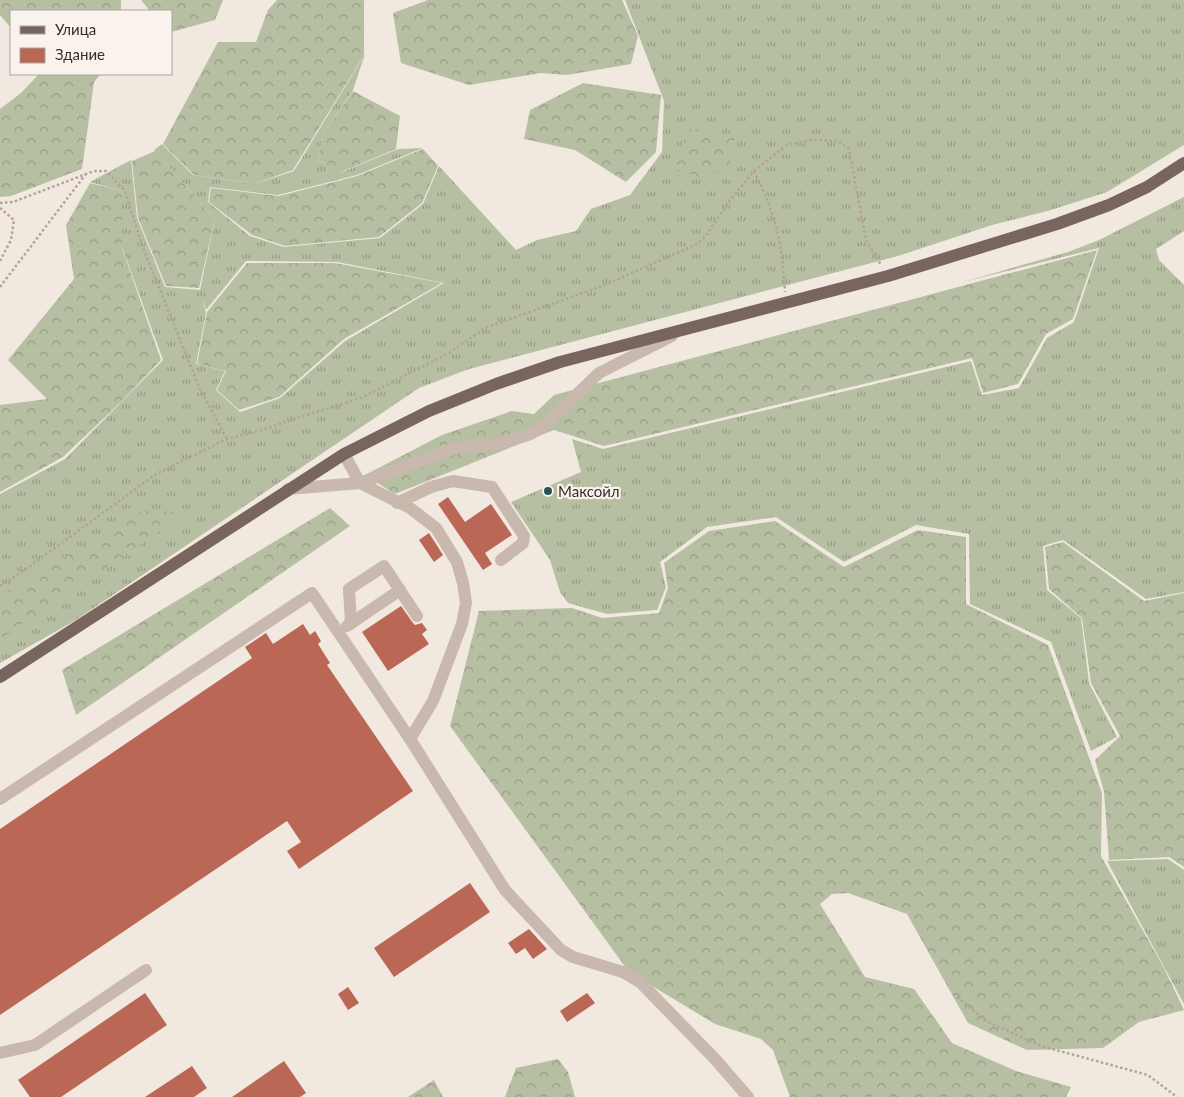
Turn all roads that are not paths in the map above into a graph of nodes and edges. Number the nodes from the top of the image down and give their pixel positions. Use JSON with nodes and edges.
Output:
{"nodes":[{"id":1,"x":1184,"y":163,"type":"edge"},
{"id":2,"x":685,"y":330,"type":"junction"},
{"id":3,"x":344,"y":454,"type":"junction"},
{"id":4,"x":360,"y":483,"type":"junction"},
{"id":5,"x":288,"y":489,"type":"junction"},
{"id":6,"x":397,"y":503,"type":"junction"},
{"id":7,"x":501,"y":560,"type":"dead end"},
{"id":8,"x":400,"y":590,"type":"junction"},
{"id":9,"x":417,"y":616,"type":"dead end"},
{"id":10,"x":351,"y":623,"type":"junction"},
{"id":11,"x":338,"y":632,"type":"junction"},
{"id":12,"x":0,"y":677,"type":"edge"},
{"id":13,"x":410,"y":739,"type":"junction"},
{"id":14,"x":0,"y":799,"type":"edge"},
{"id":15,"x":146,"y":970,"type":"dead end"},
{"id":16,"x":0,"y":1053,"type":"edge"},
{"id":17,"x":748,"y":1097,"type":"edge"}],
"edges":[{"from":1,"to":2,"type":"main road"},
{"from":2,"to":3,"type":"main road"},
{"from":2,"to":4,"type":"lane"},
{"from":3,"to":4,"type":"lane"},
{"from":3,"to":5,"type":"main road"},
{"from":4,"to":5,"type":"lane"},
{"from":4,"to":6,"type":"lane"},
{"from":5,"to":12,"type":"main road"},
{"from":6,"to":7,"type":"lane"},
{"from":6,"to":13,"type":"lane"},
{"from":8,"to":9,"type":"lane"},
{"from":8,"to":10,"type":"lane"},
{"from":8,"to":10,"type":"lane"},
{"from":10,"to":11,"type":"lane"},
{"from":11,"to":13,"type":"lane"},
{"from":11,"to":14,"type":"lane"},
{"from":13,"to":17,"type":"lane"},
{"from":15,"to":16,"type":"lane"}]}
